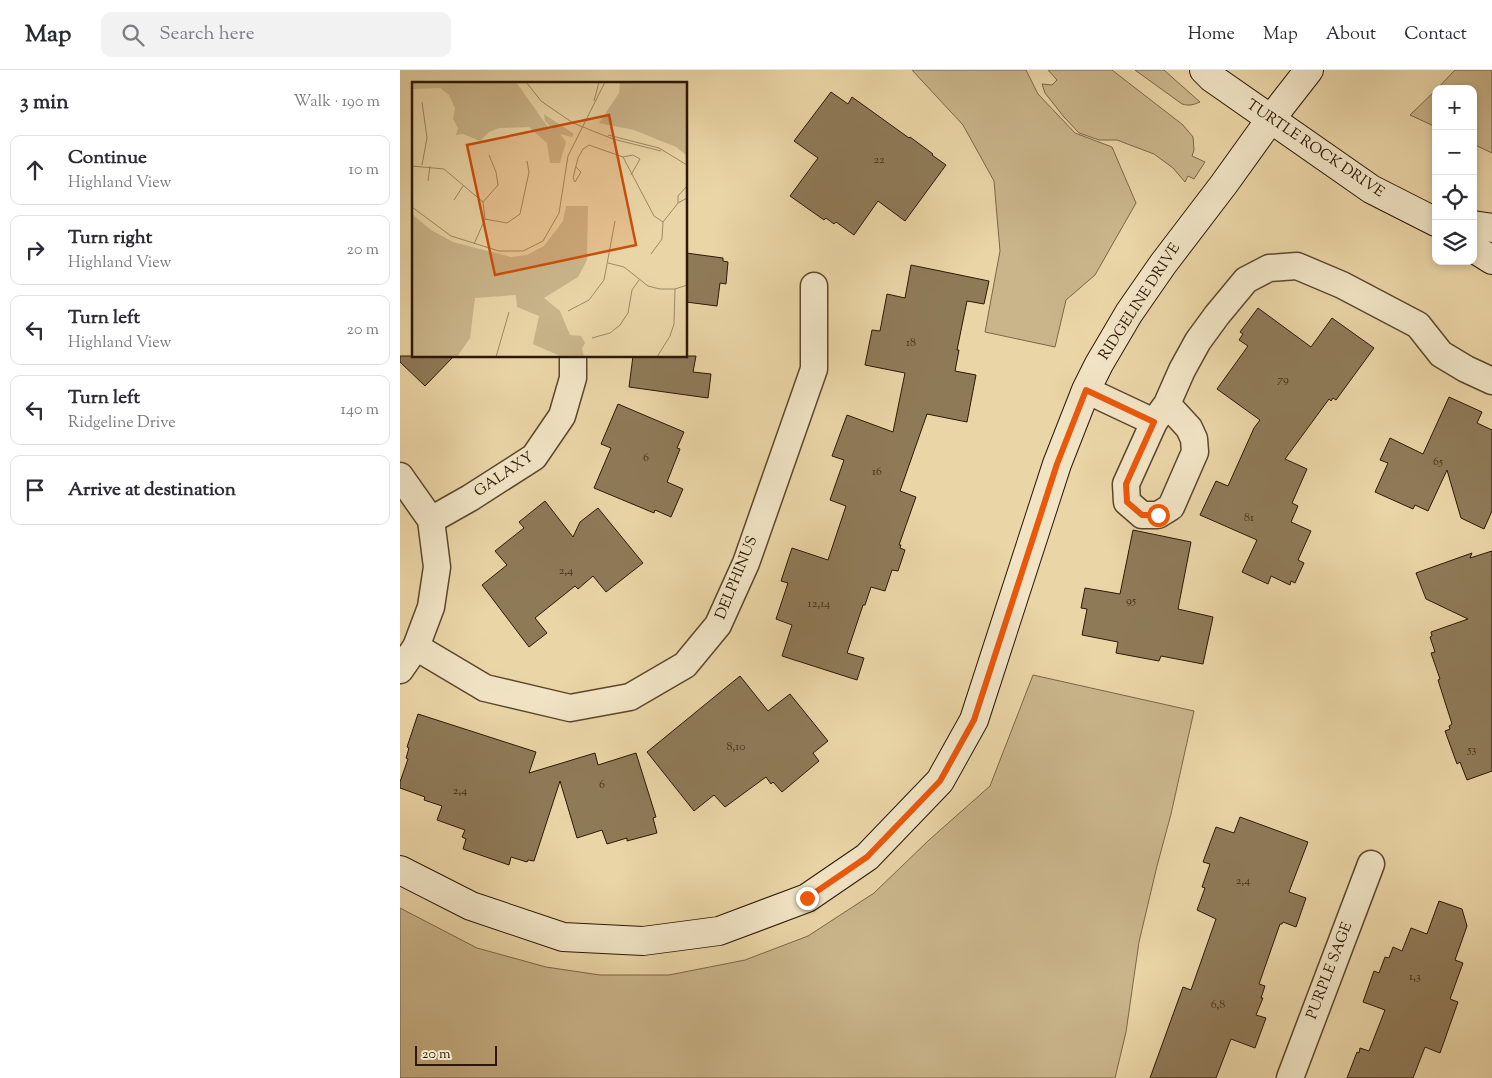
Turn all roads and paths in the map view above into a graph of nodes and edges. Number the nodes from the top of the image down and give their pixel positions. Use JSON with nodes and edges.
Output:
{"nodes":[{"id":1,"x":1204,"y":70,"type":"edge"},
{"id":2,"x":1309,"y":70,"type":"edge"},
{"id":3,"x":1270,"y":120,"type":"junction"},
{"id":4,"x":1432,"y":219,"type":"edge"},
{"id":5,"x":1477,"y":226,"type":"edge"},
{"id":6,"x":1492,"y":228,"type":"edge"},
{"id":7,"x":1477,"y":251,"type":"edge"},
{"id":8,"x":1492,"y":260,"type":"edge"},
{"id":9,"x":814,"y":286,"type":"dead end"},
{"id":10,"x":573,"y":358,"type":"edge"},
{"id":11,"x":1492,"y":381,"type":"edge"},
{"id":12,"x":1086,"y":390,"type":"junction"},
{"id":13,"x":400,"y":476,"type":"edge"},
{"id":14,"x":431,"y":520,"type":"junction"},
{"id":15,"x":416,"y":647,"type":"junction"},
{"id":16,"x":400,"y":670,"type":"edge"},
{"id":17,"x":1371,"y":864,"type":"dead end"},
{"id":18,"x":400,"y":870,"type":"edge"},
{"id":19,"x":1290,"y":1078,"type":"edge"}],
"edges":[{"from":1,"to":3,"type":"street","name":"TURTLE ROCK DRIVE"},
{"from":2,"to":3,"type":"street","name":"RIDGELINE DRIVE"},
{"from":3,"to":4,"type":"street","name":"TURTLE ROCK DRIVE"},
{"from":3,"to":12,"type":"street","name":"RIDGELINE DRIVE"},
{"from":5,"to":6,"type":"street"},
{"from":7,"to":8,"type":"street"},
{"from":9,"to":15,"type":"street","name":"DELPHINUS"},
{"from":10,"to":14,"type":"street","name":"GALAXY"},
{"from":11,"to":12,"type":"street"},
{"from":12,"to":18,"type":"street","name":"RIDGELINE DRIVE"},
{"from":13,"to":14,"type":"street"},
{"from":14,"to":15,"type":"street"},
{"from":15,"to":16,"type":"street"},
{"from":17,"to":19,"type":"street","name":"PURPLE SAGE"}]}
